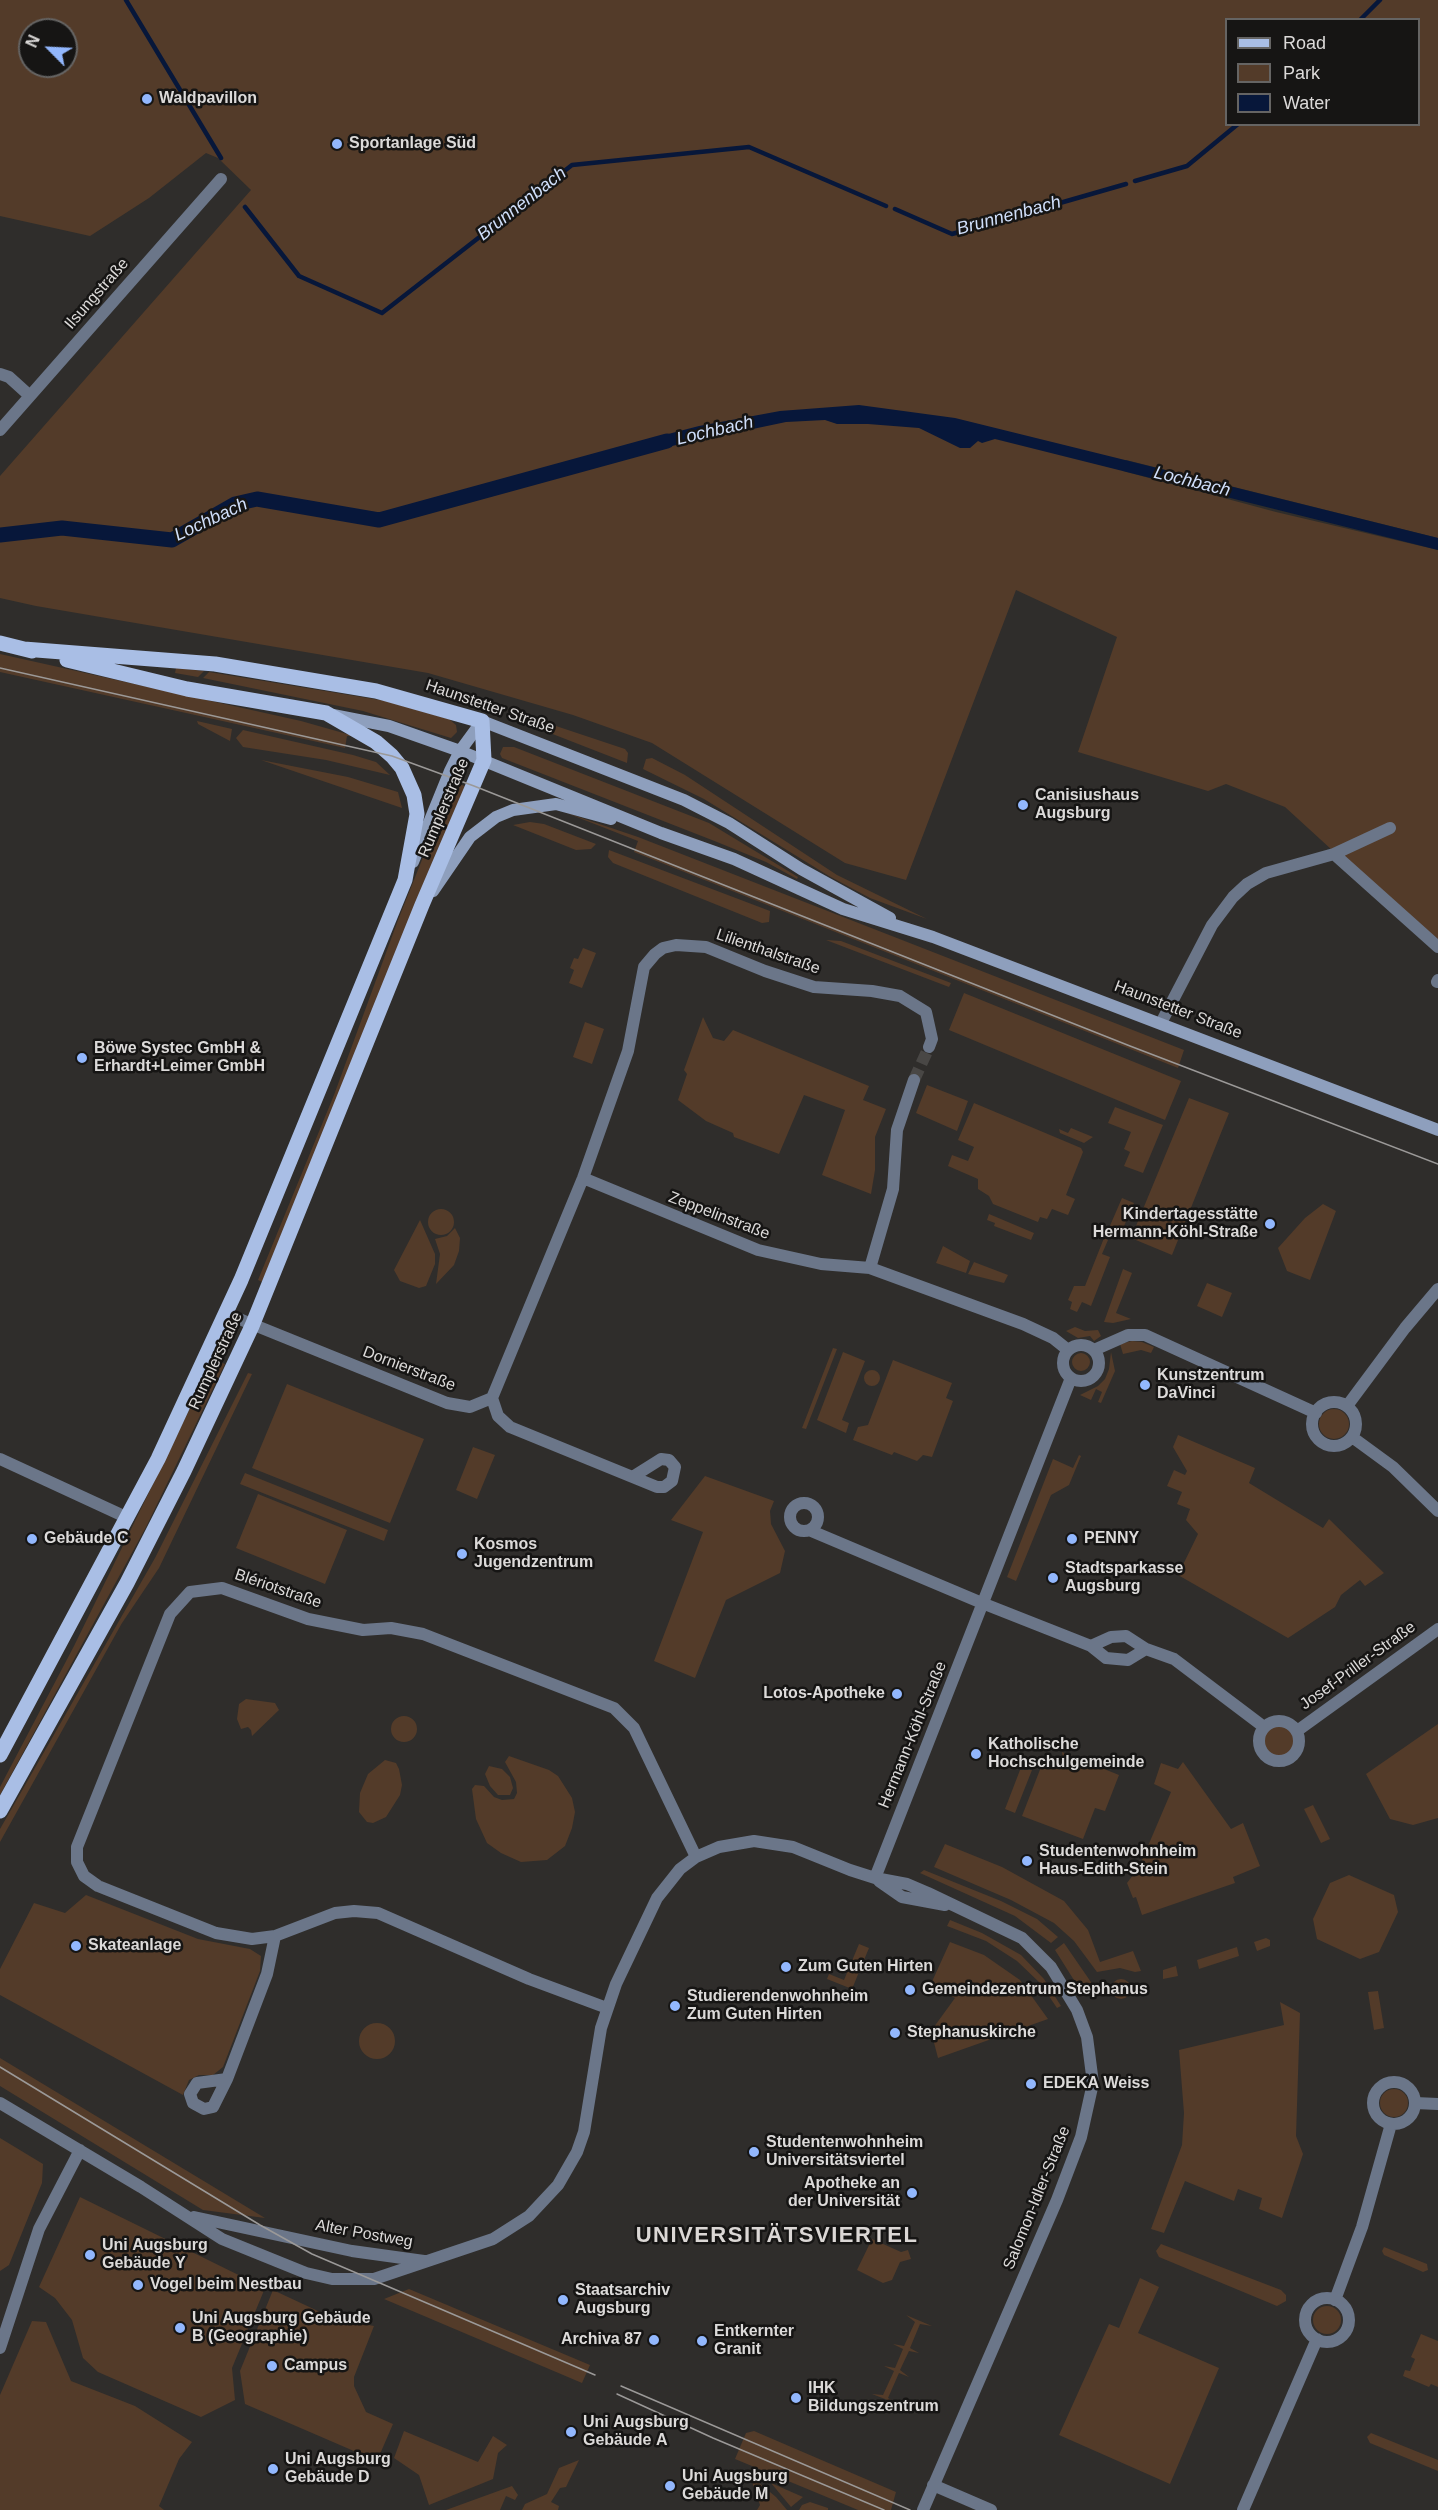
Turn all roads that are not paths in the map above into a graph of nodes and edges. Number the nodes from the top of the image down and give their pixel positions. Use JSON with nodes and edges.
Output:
{"nodes":[{"id":1,"x":221,"y":179,"type":"dead end"},
{"id":2,"x":0,"y":374,"type":"edge"},
{"id":3,"x":30,"y":396,"type":"junction"},
{"id":4,"x":0,"y":430,"type":"edge"},
{"id":5,"x":0,"y":644,"type":"edge"},
{"id":6,"x":24,"y":649,"type":"junction"},
{"id":7,"x":326,"y":713,"type":"junction"},
{"id":8,"x":482,"y":721,"type":"junction"},
{"id":9,"x":460,"y":751,"type":"junction"},
{"id":10,"x":484,"y":760,"type":"junction"},
{"id":11,"x":1390,"y":828,"type":"dead end"},
{"id":12,"x":661,"y":833,"type":"junction"},
{"id":13,"x":1334,"y":854,"type":"junction"},
{"id":14,"x":405,"y":880,"type":"junction"},
{"id":15,"x":422,"y":905,"type":"junction"},
{"id":16,"x":904,"y":926,"type":"junction"},
{"id":17,"x":1438,"y":947,"type":"edge"},
{"id":18,"x":1161,"y":1023,"type":"junction"},
{"id":19,"x":928,"y":1047,"type":"tunnel mouth"},
{"id":20,"x":914,"y":1080,"type":"tunnel mouth"},
{"id":21,"x":1438,"y":1130,"type":"edge"},
{"id":22,"x":583,"y":1179,"type":"junction"},
{"id":23,"x":870,"y":1268,"type":"junction"},
{"id":24,"x":1438,"y":1289,"type":"edge"},
{"id":25,"x":226,"y":1314,"type":"junction"},
{"id":26,"x":252,"y":1326,"type":"junction"},
{"id":27,"x":1068,"y":1350,"type":"junction"},
{"id":28,"x":1094,"y":1350,"type":"junction"},
{"id":29,"x":1071,"y":1378,"type":"junction"},
{"id":30,"x":492,"y":1398,"type":"junction"},
{"id":31,"x":1347,"y":1406,"type":"junction"},
{"id":32,"x":1316,"y":1413,"type":"junction"},
{"id":33,"x":1352,"y":1437,"type":"junction"},
{"id":34,"x":0,"y":1459,"type":"edge"},
{"id":35,"x":634,"y":1476,"type":"dead end"},
{"id":36,"x":1438,"y":1511,"type":"edge"},
{"id":37,"x":128,"y":1518,"type":"junction"},
{"id":38,"x":809,"y":1530,"type":"dead end"},
{"id":39,"x":982,"y":1603,"type":"junction"},
{"id":40,"x":1438,"y":1629,"type":"edge"},
{"id":41,"x":1091,"y":1646,"type":"junction"},
{"id":42,"x":1146,"y":1649,"type":"junction"},
{"id":43,"x":1264,"y":1727,"type":"junction"},
{"id":44,"x":1297,"y":1731,"type":"junction"},
{"id":45,"x":0,"y":1755,"type":"edge"},
{"id":46,"x":0,"y":1811,"type":"edge"},
{"id":47,"x":696,"y":1857,"type":"junction"},
{"id":48,"x":875,"y":1878,"type":"junction"},
{"id":49,"x":275,"y":1936,"type":"junction"},
{"id":50,"x":607,"y":2008,"type":"junction"},
{"id":51,"x":227,"y":2079,"type":"dead end"},
{"id":52,"x":0,"y":2103,"type":"edge"},
{"id":53,"x":1415,"y":2103,"type":"junction"},
{"id":54,"x":1438,"y":2104,"type":"edge"},
{"id":55,"x":1391,"y":2124,"type":"junction"},
{"id":56,"x":80,"y":2150,"type":"junction"},
{"id":57,"x":187,"y":2215,"type":"junction"},
{"id":58,"x":425,"y":2261,"type":"junction"},
{"id":59,"x":1335,"y":2300,"type":"junction"},
{"id":60,"x":1317,"y":2339,"type":"junction"},
{"id":61,"x":0,"y":2348,"type":"edge"},
{"id":62,"x":933,"y":2485,"type":"junction"},
{"id":63,"x":923,"y":2510,"type":"edge"},
{"id":64,"x":991,"y":2510,"type":"edge"},
{"id":65,"x":1243,"y":2510,"type":"edge"}],
"edges":[{"from":1,"to":3,"type":"street","name":"Ilsungstraße"},
{"from":2,"to":3,"type":"street"},
{"from":3,"to":4,"type":"street","name":"Ilsungstraße"},
{"from":5,"to":6,"type":"main road","name":"Haunstetter Straße"},
{"from":6,"to":7,"type":"main road","name":"Haunstetter Straße"},
{"from":6,"to":8,"type":"main road","name":"Haunstetter Straße"},
{"from":7,"to":9,"type":"main road","name":"Haunstetter Straße"},
{"from":7,"to":14,"type":"main road","name":"Rumplerstraße"},
{"from":8,"to":9,"type":"main road","name":"Rumplerstraße"},
{"from":8,"to":10,"type":"main road","name":"Rumplerstraße"},
{"from":8,"to":16,"type":"main road","name":"Haunstetter Straße"},
{"from":9,"to":10,"type":"main road","name":"Haunstetter Straße"},
{"from":9,"to":14,"type":"main road","name":"Rumplerstraße"},
{"from":10,"to":12,"type":"main road","name":"Haunstetter Straße"},
{"from":10,"to":15,"type":"main road","name":"Rumplerstraße"},
{"from":11,"to":13,"type":"street"},
{"from":12,"to":15,"type":"main road","name":"Rumplerstraße"},
{"from":12,"to":16,"type":"main road","name":"Haunstetter Straße"},
{"from":13,"to":17,"type":"street"},
{"from":13,"to":18,"type":"street"},
{"from":14,"to":25,"type":"main road","name":"Rumplerstraße"},
{"from":15,"to":26,"type":"main road","name":"Rumplerstraße"},
{"from":16,"to":18,"type":"main road","name":"Haunstetter Straße"},
{"from":18,"to":21,"type":"main road","name":"Haunstetter Straße"},
{"from":19,"to":22,"type":"street","name":"Lilienthalstraße"},
{"from":20,"to":23,"type":"street"},
{"from":22,"to":23,"type":"street","name":"Zeppelinstraße"},
{"from":22,"to":30,"type":"street"},
{"from":23,"to":27,"type":"street","name":"Zeppelinstraße"},
{"from":24,"to":31,"type":"street"},
{"from":25,"to":26,"type":"street","name":"Dornierstraße"},
{"from":25,"to":37,"type":"main road","name":"Rumplerstraße"},
{"from":26,"to":30,"type":"street","name":"Dornierstraße"},
{"from":26,"to":46,"type":"main road","name":"Rumplerstraße"},
{"from":27,"to":28,"type":"street"},
{"from":27,"to":29,"type":"street","name":"Hermann-Köhl-Straße"},
{"from":28,"to":29,"type":"street"},
{"from":28,"to":32,"type":"street"},
{"from":29,"to":39,"type":"street","name":"Hermann-Köhl-Straße"},
{"from":30,"to":35,"type":"street"},
{"from":31,"to":32,"type":"street"},
{"from":31,"to":33,"type":"street"},
{"from":32,"to":33,"type":"street"},
{"from":33,"to":36,"type":"street"},
{"from":34,"to":37,"type":"street"},
{"from":37,"to":45,"type":"main road","name":"Rumplerstraße"},
{"from":38,"to":39,"type":"street"},
{"from":39,"to":41,"type":"street"},
{"from":39,"to":48,"type":"street","name":"Hermann-Köhl-Straße"},
{"from":40,"to":44,"type":"street","name":"Josef-Priller-Straße"},
{"from":41,"to":42,"type":"street"},
{"from":41,"to":42,"type":"street"},
{"from":42,"to":43,"type":"street"},
{"from":43,"to":44,"type":"street"},
{"from":43,"to":44,"type":"street"},
{"from":47,"to":48,"type":"street","name":"Salomon-Idler-Straße"},
{"from":47,"to":49,"type":"street","name":"Blériotstraße"},
{"from":47,"to":50,"type":"street","name":"Salomon-Idler-Straße"},
{"from":48,"to":62,"type":"street","name":"Salomon-Idler-Straße"},
{"from":49,"to":50,"type":"street","name":"Blériotstraße"},
{"from":49,"to":51,"type":"street"},
{"from":50,"to":58,"type":"street","name":"Salomon-Idler-Straße"},
{"from":52,"to":56,"type":"street","name":"Alter Postweg"},
{"from":53,"to":54,"type":"street"},
{"from":53,"to":55,"type":"street"},
{"from":53,"to":55,"type":"street"},
{"from":55,"to":59,"type":"street"},
{"from":56,"to":57,"type":"street","name":"Alter Postweg"},
{"from":56,"to":61,"type":"street"},
{"from":57,"to":58,"type":"street","name":"Alter Postweg"},
{"from":57,"to":58,"type":"street","name":"Alter Postweg"},
{"from":59,"to":60,"type":"street"},
{"from":59,"to":60,"type":"street"},
{"from":60,"to":65,"type":"street"},
{"from":62,"to":63,"type":"street","name":"Salomon-Idler-Straße"},
{"from":62,"to":64,"type":"street"}]}
